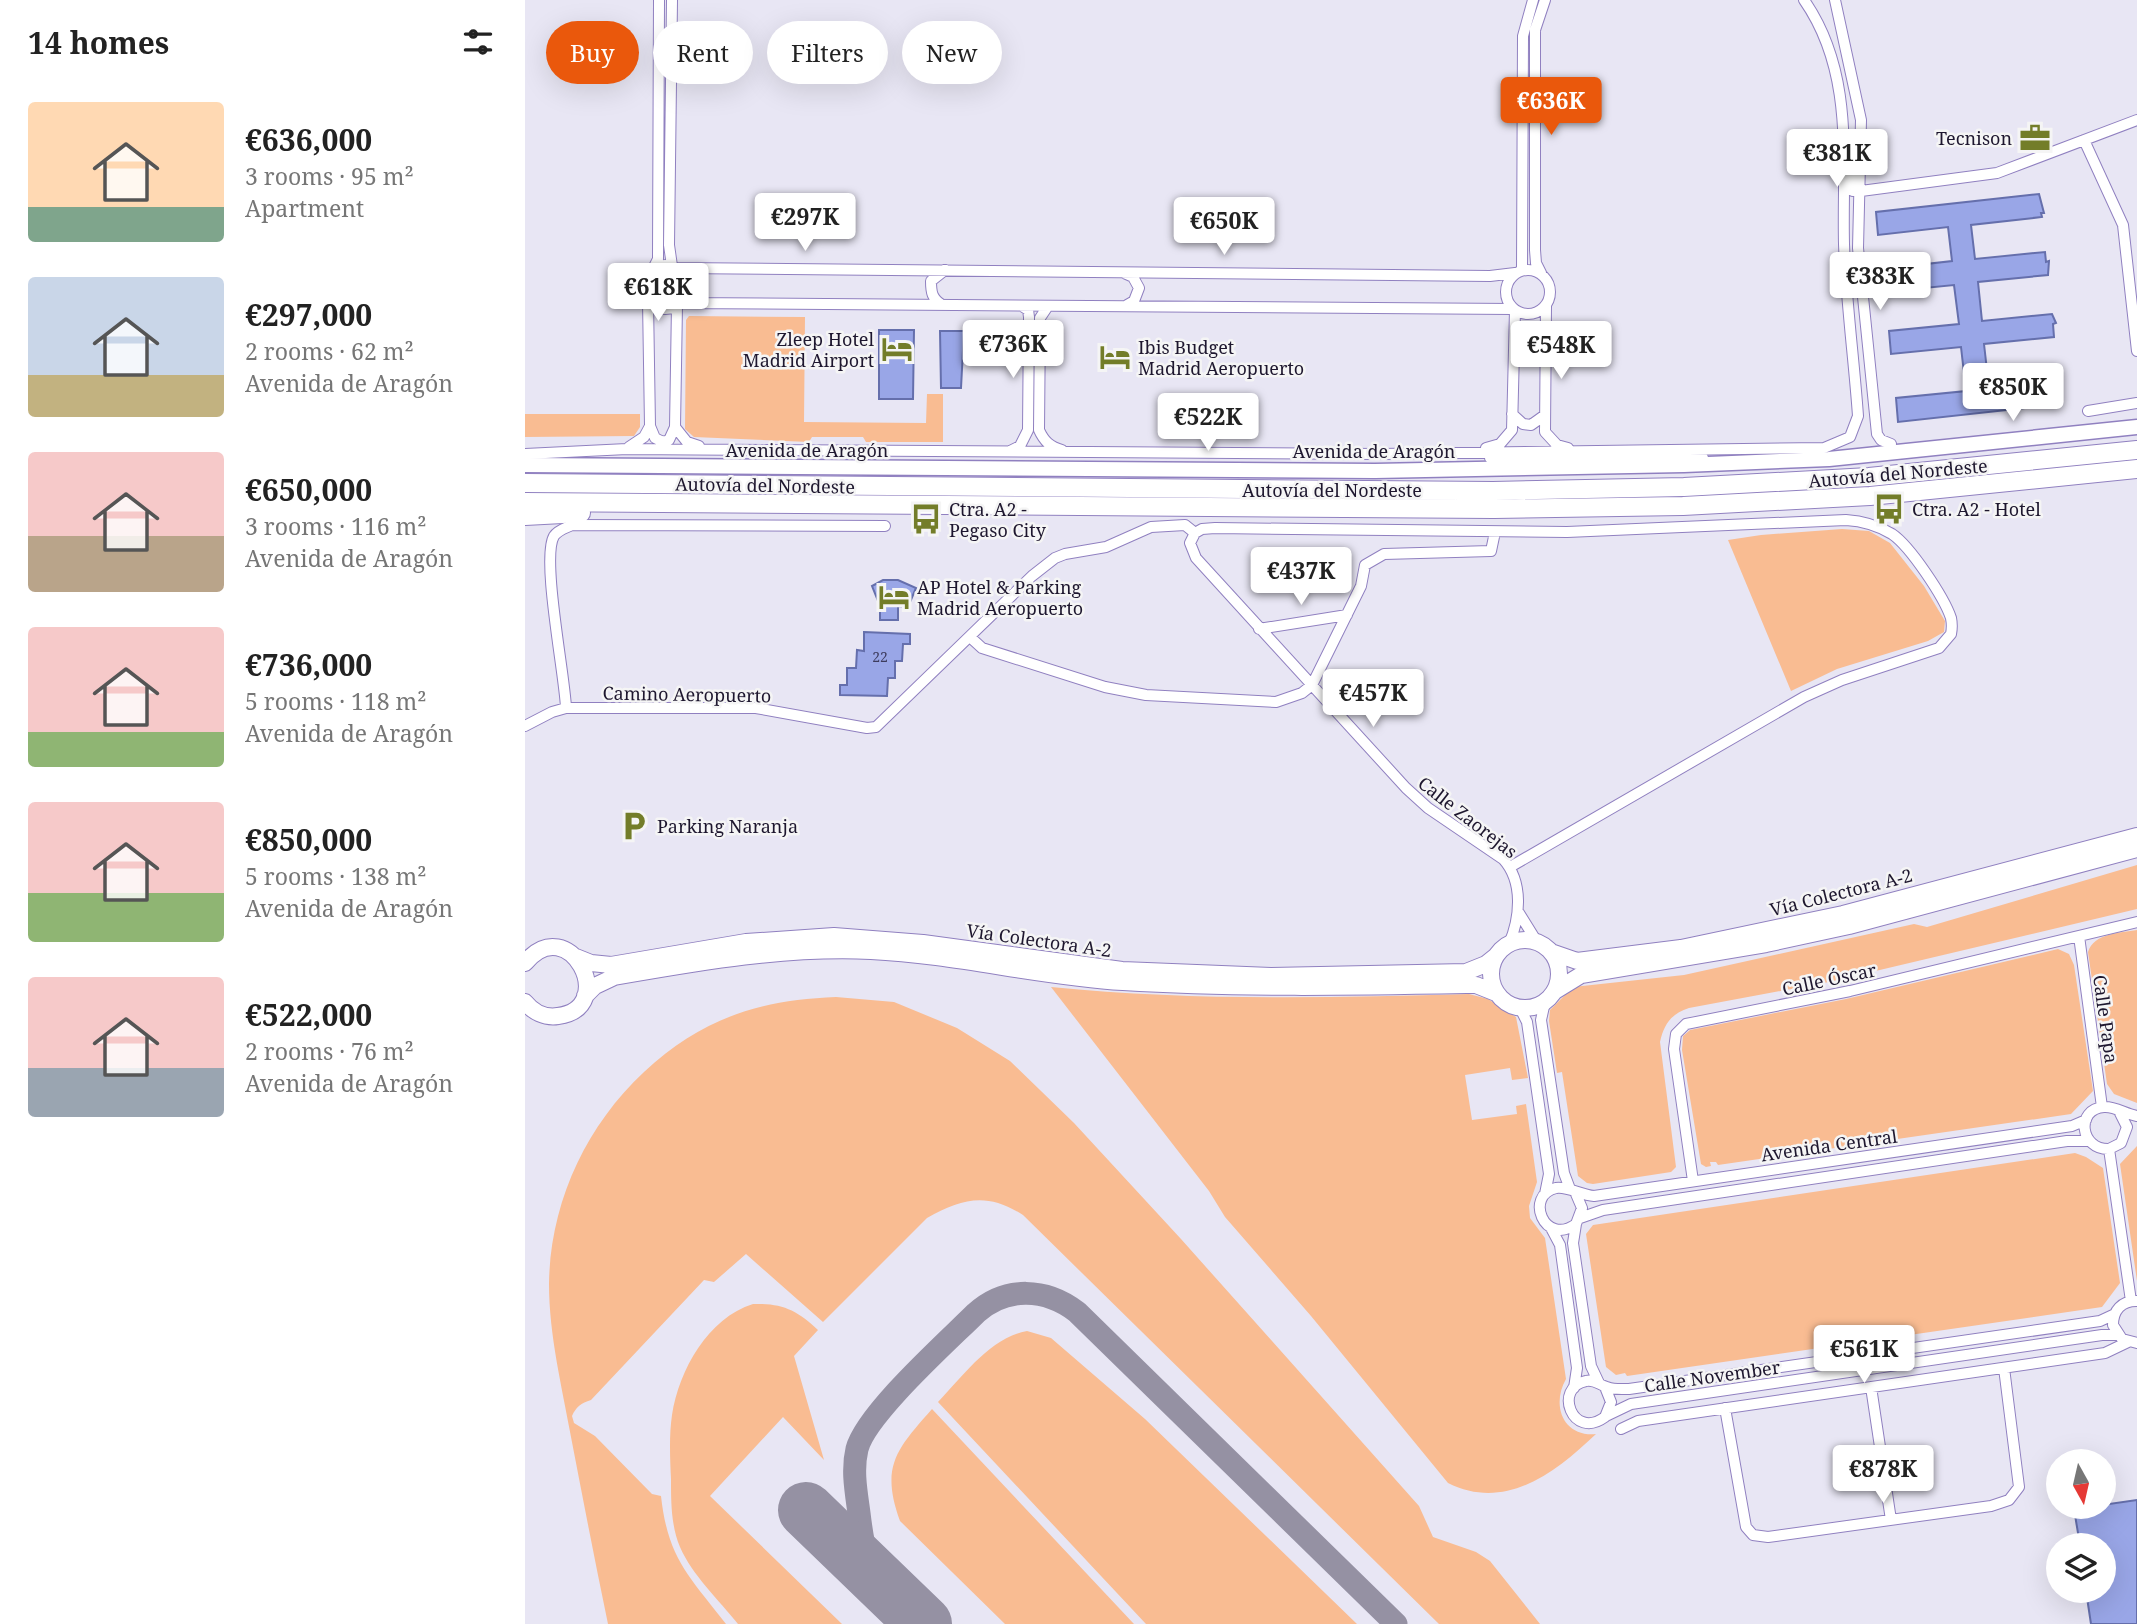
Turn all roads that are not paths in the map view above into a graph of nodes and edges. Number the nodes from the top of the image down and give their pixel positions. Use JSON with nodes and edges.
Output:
{"nodes":[{"id":1,"x":659,"y":0,"type":"edge"},
{"id":2,"x":671,"y":0,"type":"edge"},
{"id":3,"x":1533,"y":0,"type":"edge"},
{"id":4,"x":1545,"y":0,"type":"edge"},
{"id":5,"x":1804,"y":0,"type":"edge"},
{"id":6,"x":1835,"y":0,"type":"edge"},
{"id":7,"x":2137,"y":120,"type":"edge"},
{"id":8,"x":2084,"y":140,"type":"junction"},
{"id":9,"x":1845,"y":155,"type":"junction"},
{"id":10,"x":1861,"y":191,"type":"junction"},
{"id":11,"x":654,"y":267,"type":"junction"},
{"id":12,"x":674,"y":267,"type":"junction"},
{"id":13,"x":949,"y":269,"type":"junction"},
{"id":14,"x":1519,"y":272,"type":"junction"},
{"id":15,"x":1123,"y":273,"type":"junction"},
{"id":16,"x":1541,"y":273,"type":"junction"},
{"id":17,"x":648,"y":301,"type":"junction"},
{"id":18,"x":678,"y":304,"type":"junction"},
{"id":19,"x":942,"y":305,"type":"junction"},
{"id":20,"x":1127,"y":305,"type":"junction"},
{"id":21,"x":1021,"y":306,"type":"junction"},
{"id":22,"x":1048,"y":306,"type":"junction"},
{"id":23,"x":1546,"y":306,"type":"junction"},
{"id":24,"x":1514,"y":310,"type":"junction"},
{"id":25,"x":2137,"y":351,"type":"edge"},
{"id":26,"x":2137,"y":403,"type":"edge"},
{"id":27,"x":2088,"y":411,"type":"dead end"},
{"id":28,"x":1512,"y":414,"type":"junction"},
{"id":29,"x":1545,"y":415,"type":"junction"},
{"id":30,"x":650,"y":426,"type":"junction"},
{"id":31,"x":675,"y":427,"type":"junction"},
{"id":32,"x":2137,"y":427,"type":"edge"},
{"id":33,"x":1891,"y":444,"type":"dead end"},
{"id":34,"x":525,"y":447,"type":"edge"},
{"id":35,"x":590,"y":449,"type":"junction"},
{"id":36,"x":627,"y":449,"type":"junction"},
{"id":37,"x":710,"y":449,"type":"junction"},
{"id":38,"x":2137,"y":450,"type":"edge"},
{"id":39,"x":1010,"y":451,"type":"junction"},
{"id":40,"x":1586,"y":451,"type":"junction"},
{"id":41,"x":1069,"y":452,"type":"junction"},
{"id":42,"x":1440,"y":453,"type":"junction"},
{"id":43,"x":525,"y":454,"type":"edge"},
{"id":44,"x":1379,"y":454,"type":"junction"},
{"id":45,"x":1827,"y":454,"type":"junction"},
{"id":46,"x":525,"y":466,"type":"edge"},
{"id":47,"x":2137,"y":469,"type":"edge"},
{"id":48,"x":525,"y":483,"type":"edge"},
{"id":49,"x":528,"y":513,"type":"edge"},
{"id":50,"x":885,"y":526,"type":"dead end"},
{"id":51,"x":1495,"y":532,"type":"junction"},
{"id":52,"x":1195,"y":533,"type":"junction"},
{"id":53,"x":1347,"y":615,"type":"junction"},
{"id":54,"x":1259,"y":629,"type":"junction"},
{"id":55,"x":970,"y":637,"type":"junction"},
{"id":56,"x":1312,"y":685,"type":"junction"},
{"id":57,"x":566,"y":708,"type":"junction"},
{"id":58,"x":525,"y":726,"type":"edge"},
{"id":59,"x":2137,"y":836,"type":"edge"},
{"id":60,"x":2137,"y":849,"type":"edge"},
{"id":61,"x":1510,"y":867,"type":"junction"},
{"id":62,"x":1519,"y":913,"type":"junction"},
{"id":63,"x":2137,"y":922,"type":"edge"},
{"id":64,"x":2079,"y":936,"type":"junction"},
{"id":65,"x":1537,"y":942,"type":"junction"},
{"id":66,"x":1509,"y":944,"type":"junction"},
{"id":67,"x":1551,"y":952,"type":"junction"},
{"id":68,"x":1496,"y":956,"type":"junction"},
{"id":69,"x":576,"y":957,"type":"junction"},
{"id":70,"x":526,"y":960,"type":"edge"},
{"id":71,"x":1496,"y":993,"type":"junction"},
{"id":72,"x":585,"y":996,"type":"junction"},
{"id":73,"x":1550,"y":997,"type":"junction"},
{"id":74,"x":525,"y":1002,"type":"edge"},
{"id":75,"x":1520,"y":1008,"type":"junction"},
{"id":76,"x":2102,"y":1107,"type":"junction"},
{"id":77,"x":2120,"y":1113,"type":"junction"},
{"id":78,"x":2137,"y":1116,"type":"edge"},
{"id":79,"x":2086,"y":1120,"type":"junction"},
{"id":80,"x":2137,"y":1132,"type":"edge"},
{"id":81,"x":2124,"y":1138,"type":"junction"},
{"id":82,"x":2088,"y":1141,"type":"junction"},
{"id":83,"x":2109,"y":1149,"type":"junction"},
{"id":84,"x":1693,"y":1181,"type":"junction"},
{"id":85,"x":1573,"y":1192,"type":"junction"},
{"id":86,"x":1545,"y":1194,"type":"junction"},
{"id":87,"x":1578,"y":1221,"type":"junction"},
{"id":88,"x":1551,"y":1228,"type":"junction"},
{"id":89,"x":2134,"y":1301,"type":"edge"},
{"id":90,"x":2115,"y":1314,"type":"junction"},
{"id":91,"x":2117,"y":1335,"type":"junction"},
{"id":92,"x":2132,"y":1343,"type":"edge"},
{"id":93,"x":2004,"y":1368,"type":"junction"},
{"id":94,"x":1602,"y":1385,"type":"junction"},
{"id":95,"x":1871,"y":1387,"type":"junction"},
{"id":96,"x":1574,"y":1388,"type":"junction"},
{"id":97,"x":1725,"y":1408,"type":"junction"},
{"id":98,"x":1605,"y":1417,"type":"junction"},
{"id":99,"x":1621,"y":1429,"type":"dead end"},
{"id":100,"x":1891,"y":1520,"type":"junction"}],
"edges":[{"from":1,"to":11,"type":"street"},
{"from":2,"to":12,"type":"street"},
{"from":3,"to":14,"type":"street"},
{"from":4,"to":16,"type":"street"},
{"from":5,"to":9,"type":"street"},
{"from":6,"to":10,"type":"street"},
{"from":7,"to":8,"type":"street"},
{"from":8,"to":10,"type":"street"},
{"from":8,"to":25,"type":"street"},
{"from":9,"to":10,"type":"street"},
{"from":9,"to":45,"type":"street"},
{"from":10,"to":33,"type":"street"},
{"from":11,"to":12,"type":"street"},
{"from":11,"to":17,"type":"street"},
{"from":12,"to":13,"type":"street"},
{"from":12,"to":18,"type":"street"},
{"from":13,"to":15,"type":"street"},
{"from":13,"to":19,"type":"street"},
{"from":14,"to":15,"type":"street"},
{"from":14,"to":16,"type":"street"},
{"from":14,"to":24,"type":"street"},
{"from":15,"to":20,"type":"street"},
{"from":16,"to":23,"type":"street"},
{"from":17,"to":18,"type":"street"},
{"from":17,"to":30,"type":"street"},
{"from":18,"to":19,"type":"street"},
{"from":18,"to":31,"type":"street"},
{"from":19,"to":21,"type":"street"},
{"from":20,"to":22,"type":"street"},
{"from":20,"to":24,"type":"street"},
{"from":21,"to":22,"type":"street"},
{"from":21,"to":39,"type":"street"},
{"from":22,"to":41,"type":"street"},
{"from":23,"to":24,"type":"street"},
{"from":23,"to":29,"type":"street"},
{"from":24,"to":28,"type":"street"},
{"from":26,"to":27,"type":"street"},
{"from":28,"to":29,"type":"street"},
{"from":28,"to":42,"type":"street"},
{"from":29,"to":40,"type":"street"},
{"from":30,"to":31,"type":"street"},
{"from":30,"to":36,"type":"street"},
{"from":31,"to":37,"type":"street"},
{"from":32,"to":45,"type":"street","name":"Avenida de Aragón"},
{"from":34,"to":35,"type":"street"},
{"from":35,"to":36,"type":"street"},
{"from":35,"to":43,"type":"street"},
{"from":36,"to":37,"type":"street"},
{"from":37,"to":39,"type":"street"},
{"from":38,"to":48,"type":"highway","name":"Autovía del Nordeste"},
{"from":39,"to":41,"type":"street"},
{"from":40,"to":42,"type":"street"},
{"from":40,"to":45,"type":"street"},
{"from":41,"to":44,"type":"street"},
{"from":42,"to":44,"type":"street"},
{"from":44,"to":45,"type":"street"},
{"from":45,"to":46,"type":"street","name":"Avenida de Aragón"},
{"from":47,"to":49,"type":"highway","name":"Autovía del Nordeste"},
{"from":50,"to":57,"type":"street"},
{"from":51,"to":52,"type":"street","name":"Camino Aeropuerto"},
{"from":51,"to":53,"type":"street"},
{"from":51,"to":61,"type":"street","name":"Camino Aeropuerto"},
{"from":52,"to":54,"type":"street","name":"Calle Zaorejas"},
{"from":52,"to":55,"type":"street","name":"Camino Aeropuerto"},
{"from":53,"to":54,"type":"street"},
{"from":53,"to":56,"type":"street"},
{"from":54,"to":56,"type":"street","name":"Calle Zaorejas"},
{"from":55,"to":56,"type":"street"},
{"from":55,"to":57,"type":"street","name":"Camino Aeropuerto"},
{"from":56,"to":61,"type":"street","name":"Calle Zaorejas"},
{"from":57,"to":58,"type":"street","name":"Camino Aeropuerto"},
{"from":59,"to":67,"type":"main road","name":"Vía Colectora A-2"},
{"from":60,"to":73,"type":"main road","name":"Vía Colectora A-2"},
{"from":61,"to":62,"type":"street","name":"Calle Zaorejas"},
{"from":62,"to":65,"type":"street"},
{"from":62,"to":66,"type":"street"},
{"from":63,"to":64,"type":"street","name":"Calle Óscar"},
{"from":64,"to":76,"type":"street","name":"Calle Papa"},
{"from":64,"to":84,"type":"street","name":"Calle Óscar"},
{"from":65,"to":66,"type":"main road"},
{"from":65,"to":67,"type":"main road"},
{"from":66,"to":68,"type":"main road"},
{"from":67,"to":73,"type":"main road"},
{"from":68,"to":69,"type":"main road","name":"Vía Colectora A-2"},
{"from":68,"to":71,"type":"main road"},
{"from":69,"to":70,"type":"main road","name":"Vía Colectora A-2"},
{"from":69,"to":72,"type":"main road"},
{"from":71,"to":72,"type":"main road","name":"Vía Colectora A-2"},
{"from":71,"to":75,"type":"main road"},
{"from":72,"to":74,"type":"main road","name":"Vía Colectora A-2"},
{"from":73,"to":75,"type":"main road"},
{"from":73,"to":85,"type":"street"},
{"from":75,"to":86,"type":"street"},
{"from":76,"to":77,"type":"street"},
{"from":76,"to":79,"type":"street"},
{"from":77,"to":78,"type":"street"},
{"from":77,"to":81,"type":"street"},
{"from":79,"to":82,"type":"street"},
{"from":79,"to":84,"type":"street","name":"Avenida Central"},
{"from":80,"to":81,"type":"street"},
{"from":81,"to":83,"type":"street"},
{"from":82,"to":83,"type":"street"},
{"from":82,"to":87,"type":"street","name":"Avenida Central"},
{"from":83,"to":89,"type":"street"},
{"from":84,"to":85,"type":"street","name":"Avenida Central"},
{"from":85,"to":86,"type":"street"},
{"from":85,"to":87,"type":"street"},
{"from":86,"to":88,"type":"street"},
{"from":87,"to":88,"type":"street"},
{"from":87,"to":94,"type":"street"},
{"from":88,"to":96,"type":"street"},
{"from":89,"to":90,"type":"street"},
{"from":90,"to":91,"type":"street"},
{"from":90,"to":94,"type":"street","name":"Calle November"},
{"from":91,"to":92,"type":"street"},
{"from":91,"to":98,"type":"street","name":"Calle November"},
{"from":92,"to":93,"type":"street","name":"Calle November"},
{"from":93,"to":95,"type":"street","name":"Calle November"},
{"from":93,"to":100,"type":"street"},
{"from":94,"to":96,"type":"street"},
{"from":94,"to":98,"type":"street"},
{"from":95,"to":97,"type":"street","name":"Calle November"},
{"from":95,"to":100,"type":"street"},
{"from":96,"to":98,"type":"street"},
{"from":97,"to":99,"type":"street","name":"Calle November"},
{"from":97,"to":100,"type":"street"}]}
